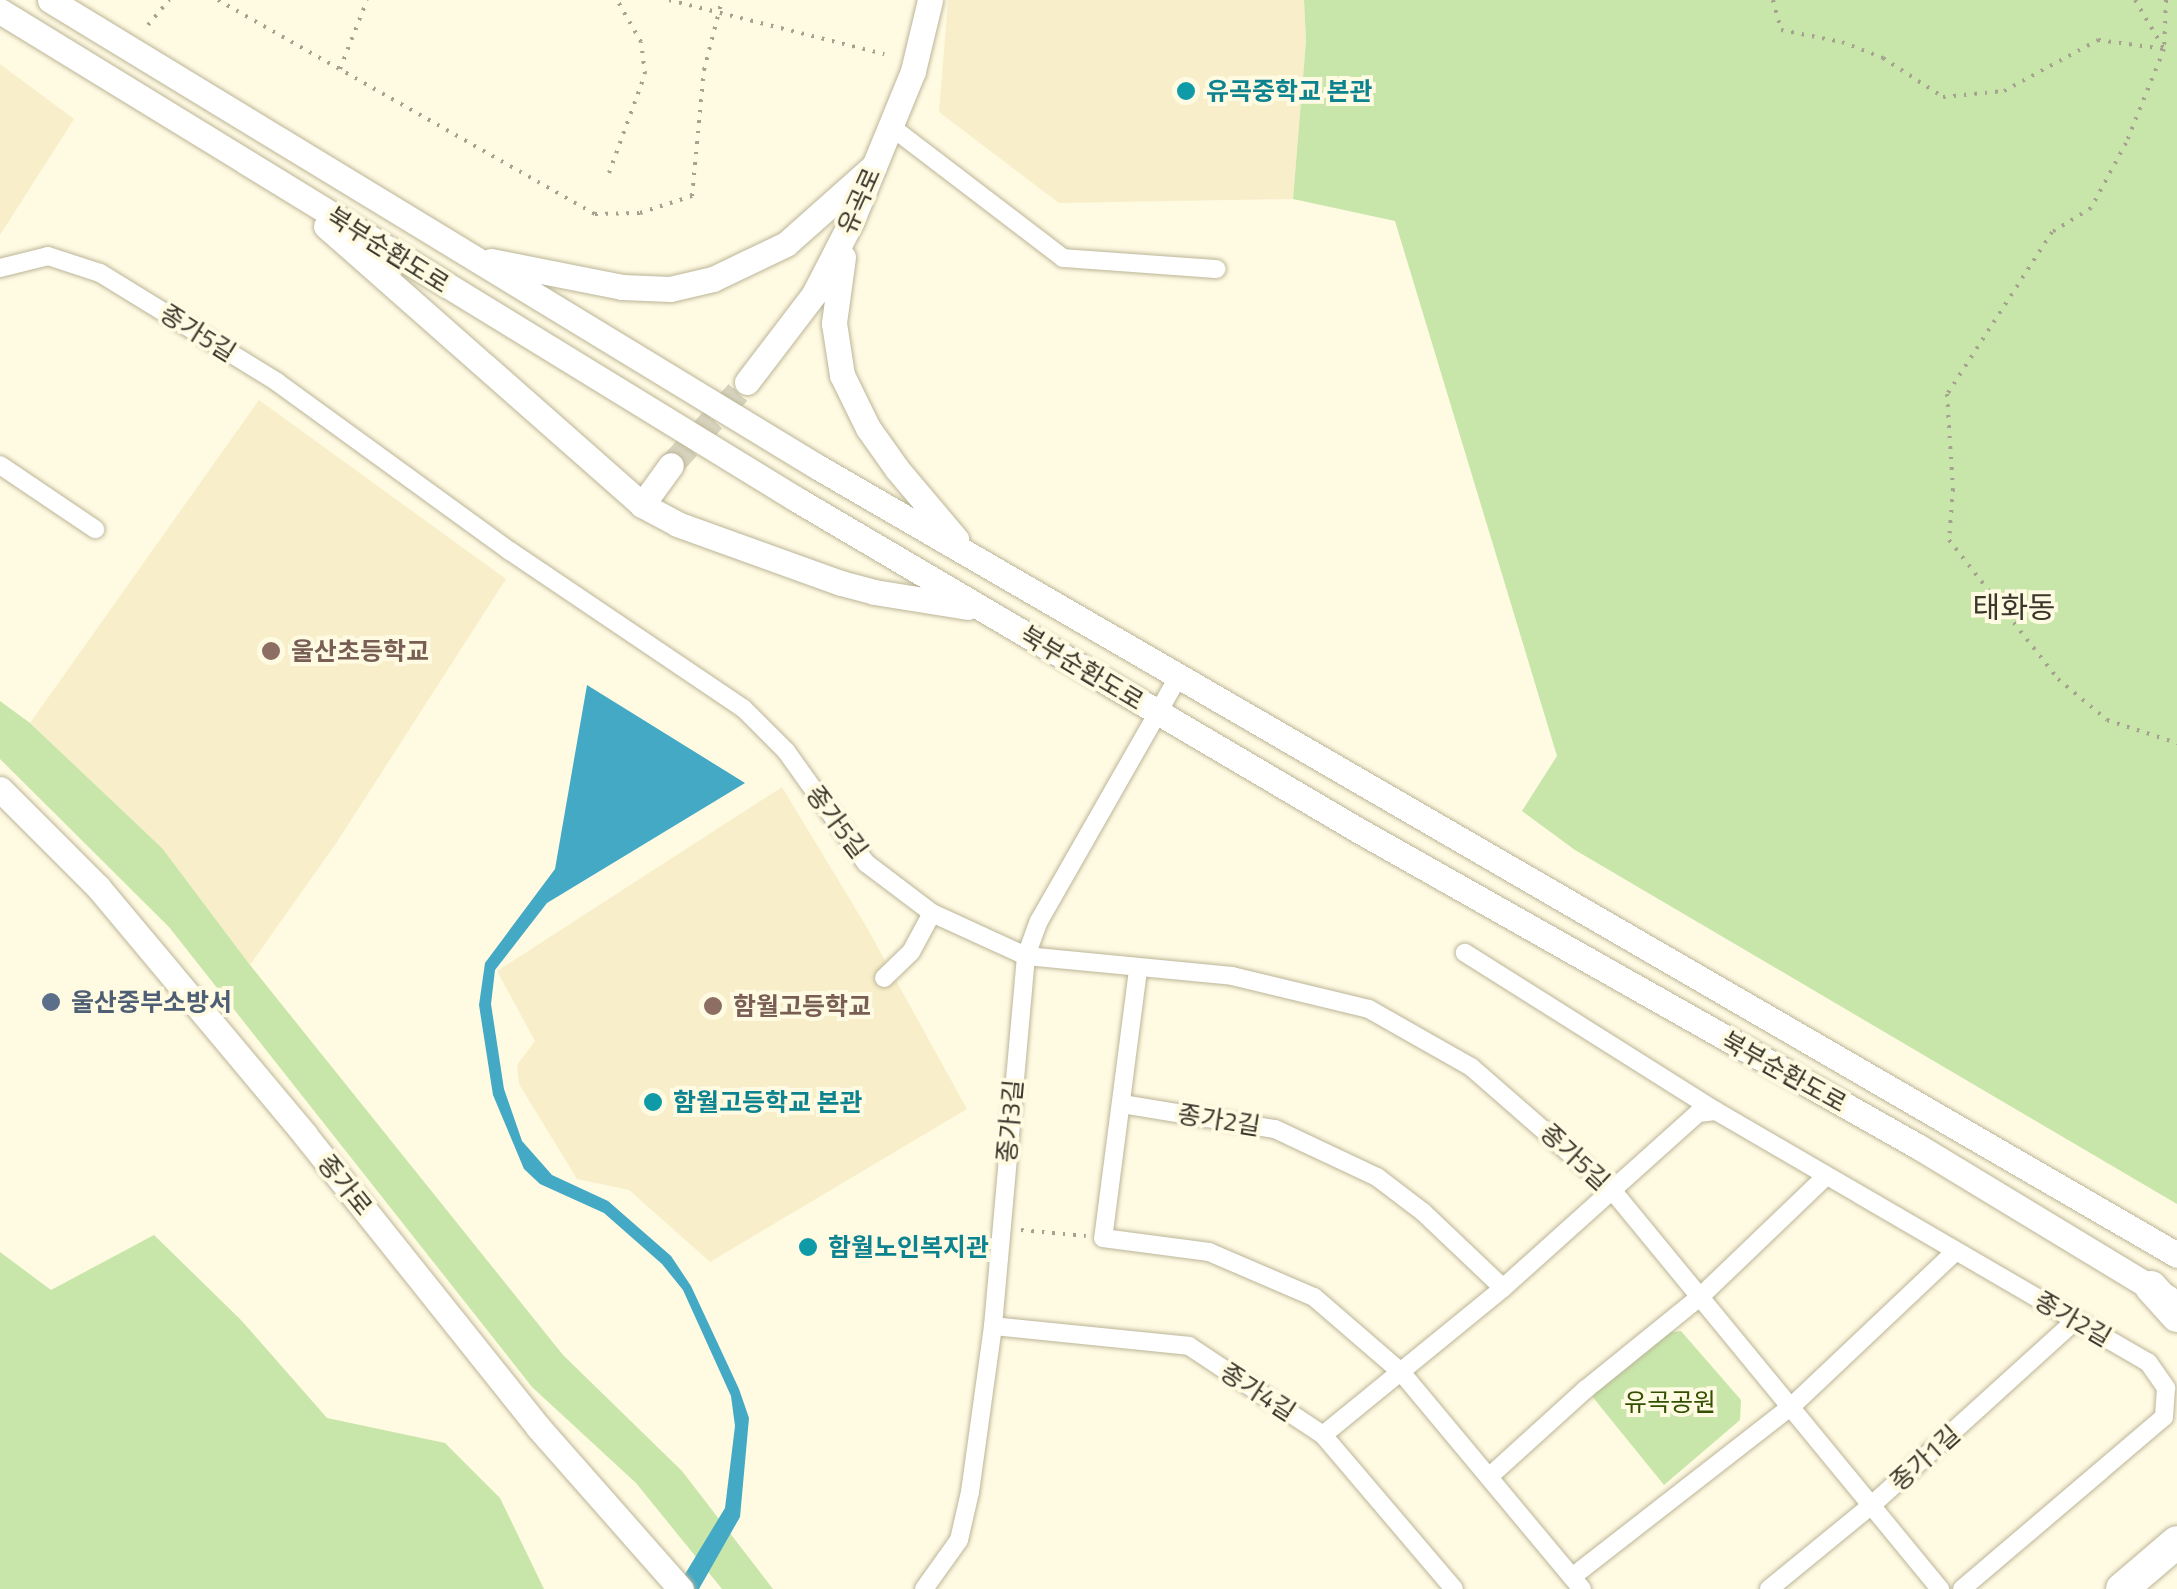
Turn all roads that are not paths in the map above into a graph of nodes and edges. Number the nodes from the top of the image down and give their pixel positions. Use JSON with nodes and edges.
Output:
{"nodes":[{"id":1,"x":50,"y":0,"type":"edge"},
{"id":2,"x":930,"y":0,"type":"edge"},
{"id":3,"x":0,"y":10,"type":"edge"},
{"id":4,"x":893,"y":128,"type":"junction"},
{"id":5,"x":874,"y":166,"type":"junction"},
{"id":6,"x":266,"y":175,"type":"junction"},
{"id":7,"x":852,"y":220,"type":"junction"},
{"id":8,"x":457,"y":250,"type":"junction"},
{"id":9,"x":0,"y":268,"type":"edge"},
{"id":10,"x":1217,"y":269,"type":"dead end"},
{"id":11,"x":747,"y":382,"type":"tunnel mouth"},
{"id":12,"x":0,"y":465,"type":"edge"},
{"id":13,"x":671,"y":465,"type":"tunnel mouth"},
{"id":14,"x":642,"y":505,"type":"junction"},
{"id":15,"x":95,"y":529,"type":"dead end"},
{"id":16,"x":977,"y":560,"type":"junction"},
{"id":17,"x":982,"y":609,"type":"junction"},
{"id":18,"x":1178,"y":677,"type":"junction"},
{"id":19,"x":1157,"y":712,"type":"junction"},
{"id":20,"x":0,"y":789,"type":"edge"},
{"id":21,"x":932,"y":914,"type":"junction"},
{"id":22,"x":1465,"y":954,"type":"dead end"},
{"id":23,"x":1026,"y":956,"type":"junction"},
{"id":24,"x":1138,"y":970,"type":"junction"},
{"id":25,"x":884,"y":978,"type":"dead end"},
{"id":26,"x":1122,"y":1104,"type":"junction"},
{"id":27,"x":1716,"y":1111,"type":"junction"},
{"id":28,"x":1825,"y":1177,"type":"junction"},
{"id":29,"x":1612,"y":1190,"type":"junction"},
{"id":30,"x":1956,"y":1251,"type":"junction"},
{"id":31,"x":2177,"y":1255,"type":"edge"},
{"id":32,"x":1503,"y":1288,"type":"junction"},
{"id":33,"x":1702,"y":1296,"type":"junction"},
{"id":34,"x":2164,"y":1296,"type":"edge"},
{"id":35,"x":2177,"y":1316,"type":"edge"},
{"id":36,"x":2076,"y":1320,"type":"junction"},
{"id":37,"x":993,"y":1326,"type":"junction"},
{"id":38,"x":1401,"y":1372,"type":"junction"},
{"id":39,"x":1793,"y":1406,"type":"junction"},
{"id":40,"x":1323,"y":1435,"type":"junction"},
{"id":41,"x":1492,"y":1476,"type":"junction"},
{"id":42,"x":1873,"y":1504,"type":"junction"},
{"id":43,"x":2177,"y":1542,"type":"edge"},
{"id":44,"x":1577,"y":1583,"type":"edge"},
{"id":45,"x":681,"y":1589,"type":"edge"},
{"id":46,"x":924,"y":1589,"type":"edge"},
{"id":47,"x":1454,"y":1589,"type":"edge"},
{"id":48,"x":1769,"y":1589,"type":"edge"},
{"id":49,"x":1940,"y":1589,"type":"edge"},
{"id":50,"x":1962,"y":1589,"type":"edge"},
{"id":51,"x":2122,"y":1589,"type":"edge"}],
"edges":[{"from":1,"to":8,"type":"main road","name":"북부순환도로"},
{"from":2,"to":4,"type":"main road","name":"유곡로"},
{"from":3,"to":6,"type":"main road","name":"북부순환도로"},
{"from":4,"to":5,"type":"main road","name":"유곡로"},
{"from":4,"to":10,"type":"street"},
{"from":5,"to":7,"type":"main road","name":"유곡로"},
{"from":5,"to":8,"type":"main road"},
{"from":6,"to":14,"type":"main road"},
{"from":6,"to":17,"type":"main road","name":"북부순환도로"},
{"from":7,"to":11,"type":"main road","name":"유곡로"},
{"from":7,"to":16,"type":"main road"},
{"from":8,"to":16,"type":"main road","name":"북부순환도로"},
{"from":9,"to":21,"type":"street","name":"종가5길"},
{"from":12,"to":15,"type":"street"},
{"from":13,"to":14,"type":"main road"},
{"from":14,"to":17,"type":"main road"},
{"from":16,"to":18,"type":"main road","name":"북부순환도로"},
{"from":17,"to":19,"type":"main road","name":"북부순환도로"},
{"from":18,"to":19,"type":"street","name":"종가3길"},
{"from":18,"to":31,"type":"main road","name":"북부순환도로"},
{"from":19,"to":23,"type":"street","name":"종가3길"},
{"from":19,"to":34,"type":"main road","name":"북부순환도로"},
{"from":20,"to":45,"type":"main road","name":"종가로"},
{"from":21,"to":23,"type":"street","name":"종가5길"},
{"from":21,"to":25,"type":"street"},
{"from":22,"to":27,"type":"street","name":"종가2길"},
{"from":23,"to":24,"type":"street","name":"종가5길"},
{"from":23,"to":37,"type":"street","name":"종가3길"},
{"from":24,"to":26,"type":"street"},
{"from":24,"to":29,"type":"street","name":"종가5길"},
{"from":26,"to":32,"type":"street","name":"종가2길"},
{"from":26,"to":38,"type":"street"},
{"from":27,"to":28,"type":"street","name":"종가2길"},
{"from":27,"to":29,"type":"street"},
{"from":28,"to":30,"type":"street","name":"종가2길"},
{"from":28,"to":33,"type":"street"},
{"from":29,"to":32,"type":"street"},
{"from":29,"to":33,"type":"street","name":"종가5길"},
{"from":30,"to":36,"type":"street","name":"종가2길"},
{"from":30,"to":39,"type":"street"},
{"from":32,"to":38,"type":"street"},
{"from":33,"to":39,"type":"street","name":"종가5길"},
{"from":33,"to":41,"type":"street"},
{"from":34,"to":35,"type":"highway"},
{"from":36,"to":42,"type":"street","name":"종가1길"},
{"from":36,"to":50,"type":"street","name":"종가2길"},
{"from":37,"to":40,"type":"street","name":"종가4길"},
{"from":37,"to":46,"type":"street","name":"종가3길"},
{"from":38,"to":40,"type":"street"},
{"from":38,"to":41,"type":"street"},
{"from":39,"to":42,"type":"street","name":"종가5길"},
{"from":39,"to":44,"type":"street"},
{"from":40,"to":47,"type":"street","name":"종가4길"},
{"from":41,"to":44,"type":"street"},
{"from":42,"to":48,"type":"street","name":"종가1길"},
{"from":42,"to":49,"type":"street","name":"종가5길"},
{"from":43,"to":51,"type":"highway"}]}
